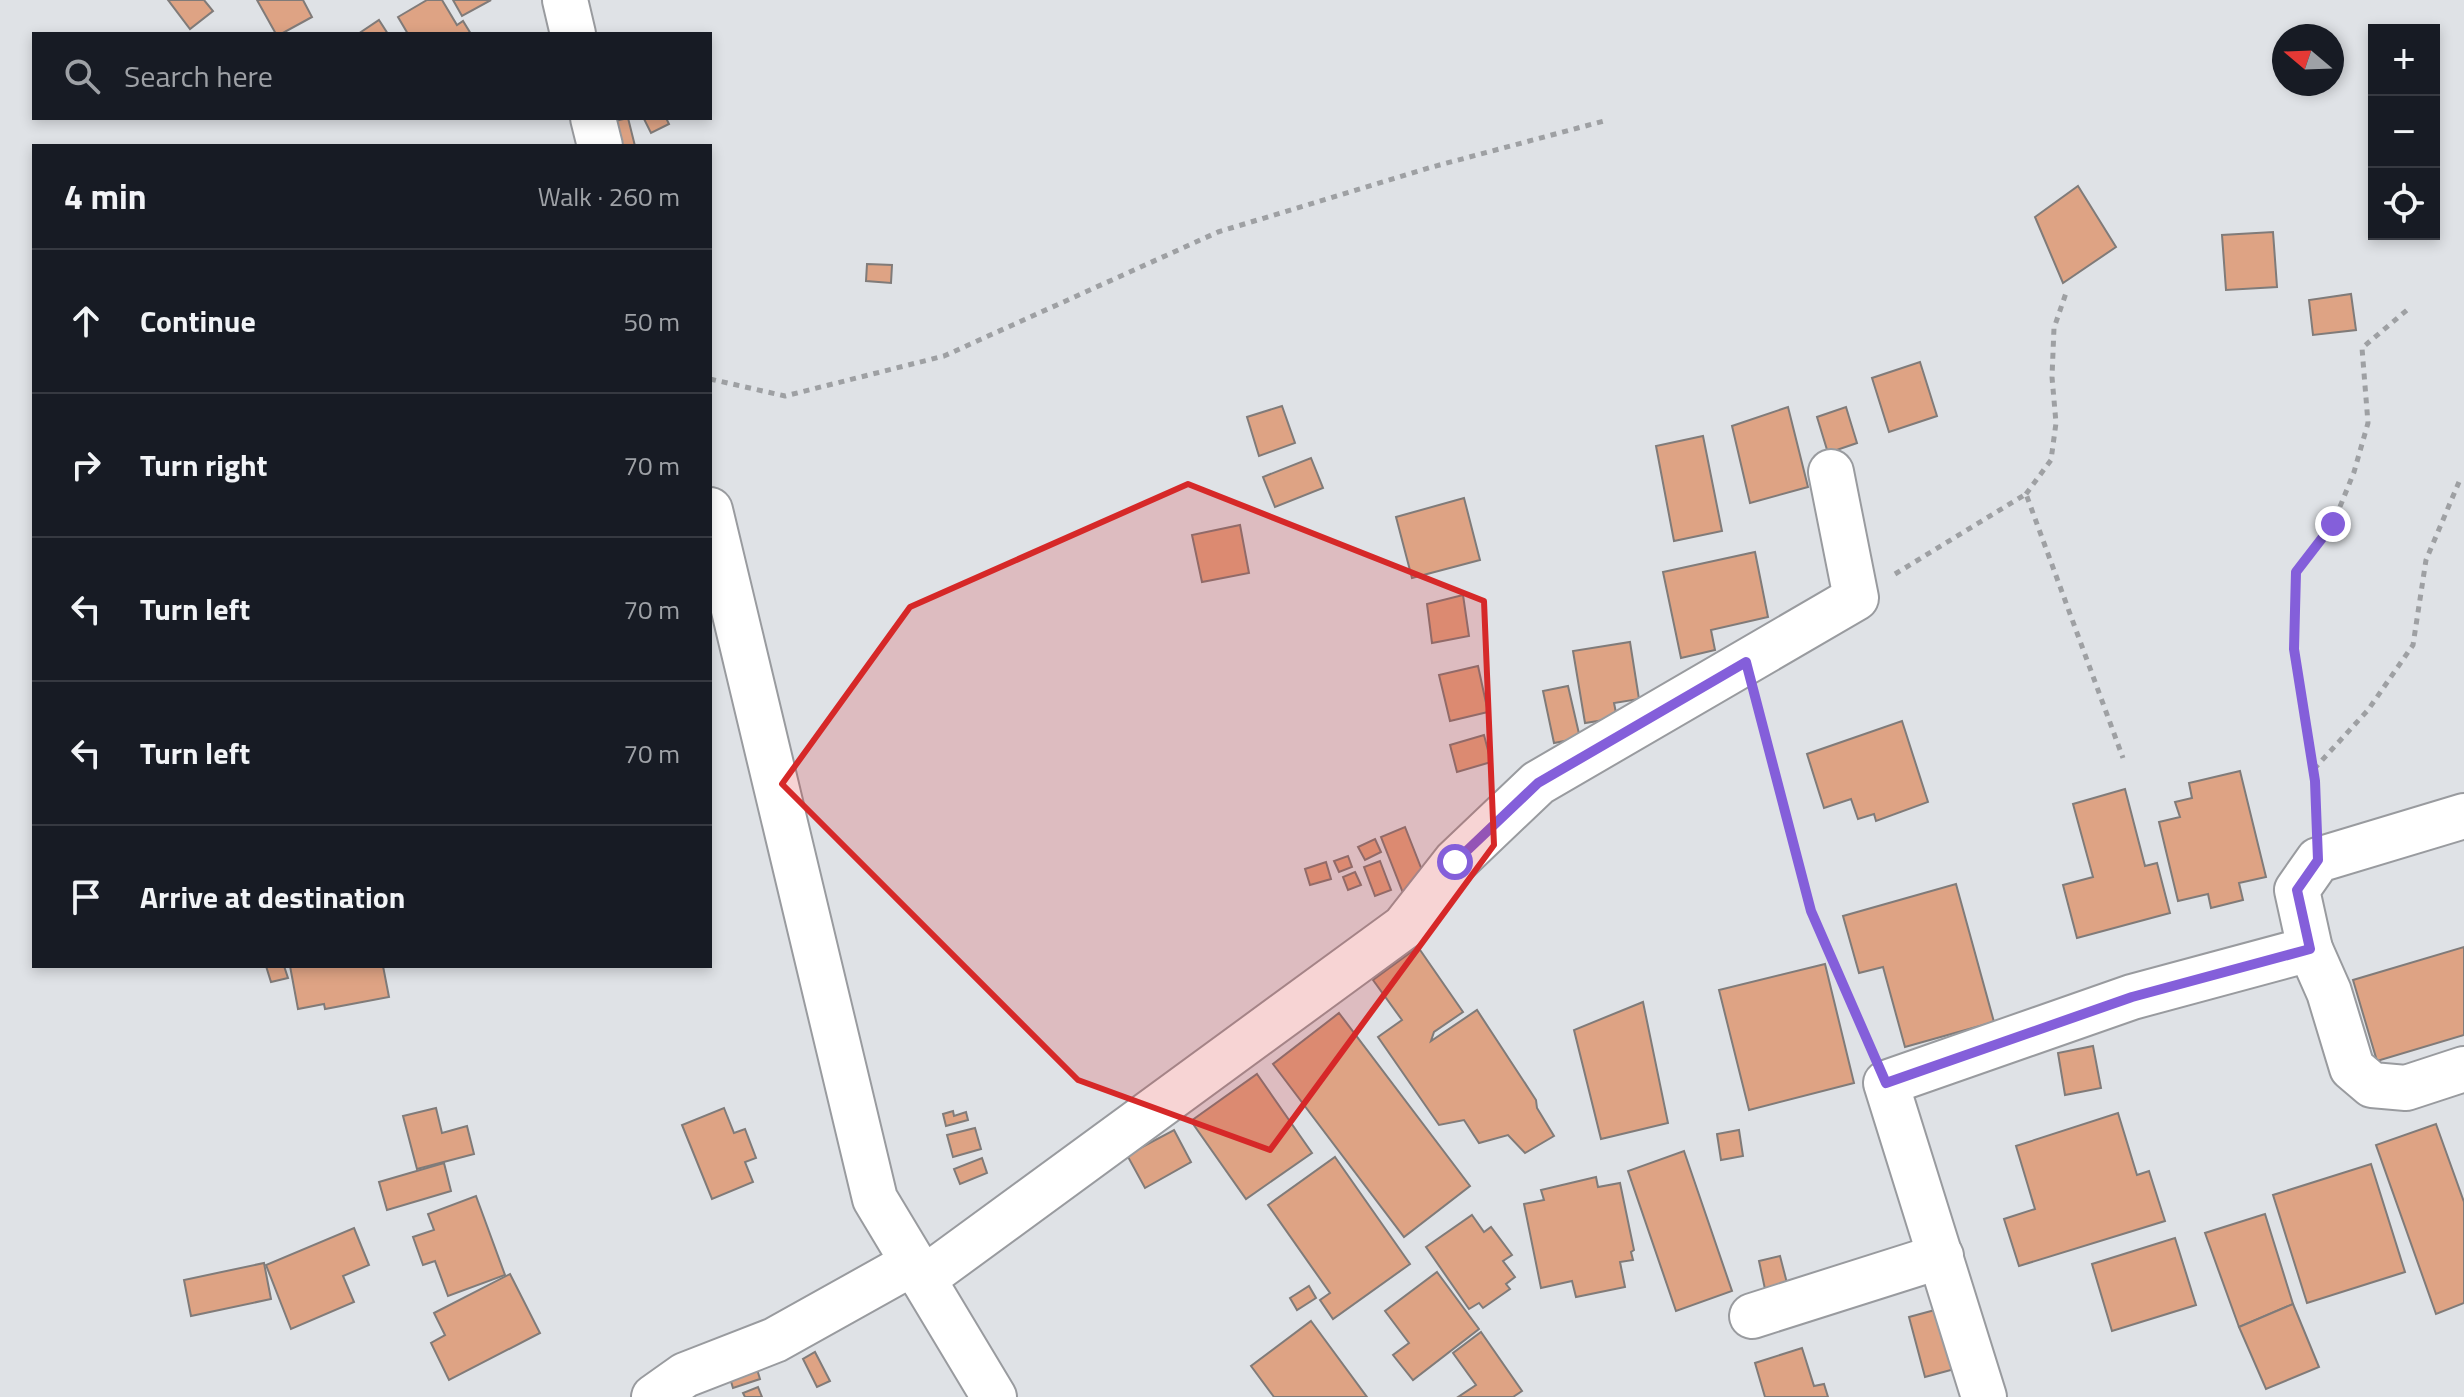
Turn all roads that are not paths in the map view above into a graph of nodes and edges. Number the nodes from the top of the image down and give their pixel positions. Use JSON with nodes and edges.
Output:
{"nodes":[{"id":1,"x":565,"y":0,"type":"edge"},
{"id":2,"x":573,"y":32,"type":"edge"},
{"id":3,"x":594,"y":120,"type":"edge"},
{"id":4,"x":600,"y":144,"type":"edge"},
{"id":5,"x":1831,"y":472,"type":"dead end"},
{"id":6,"x":712,"y":518,"type":"edge"},
{"id":7,"x":2464,"y":816,"type":"edge"},
{"id":8,"x":2310,"y":949,"type":"junction"},
{"id":9,"x":2464,"y":1069,"type":"edge"},
{"id":10,"x":1941,"y":1256,"type":"junction"},
{"id":11,"x":918,"y":1271,"type":"junction"},
{"id":12,"x":1752,"y":1316,"type":"dead end"},
{"id":13,"x":654,"y":1397,"type":"edge"},
{"id":14,"x":994,"y":1397,"type":"edge"},
{"id":15,"x":1984,"y":1397,"type":"edge"}],
"edges":[{"from":1,"to":2,"type":"street"},
{"from":3,"to":4,"type":"street"},
{"from":5,"to":11,"type":"street"},
{"from":6,"to":11,"type":"street"},
{"from":7,"to":8,"type":"street"},
{"from":8,"to":9,"type":"street"},
{"from":8,"to":10,"type":"street"},
{"from":10,"to":12,"type":"street"},
{"from":10,"to":15,"type":"street"},
{"from":11,"to":13,"type":"street"},
{"from":11,"to":14,"type":"street"}]}
